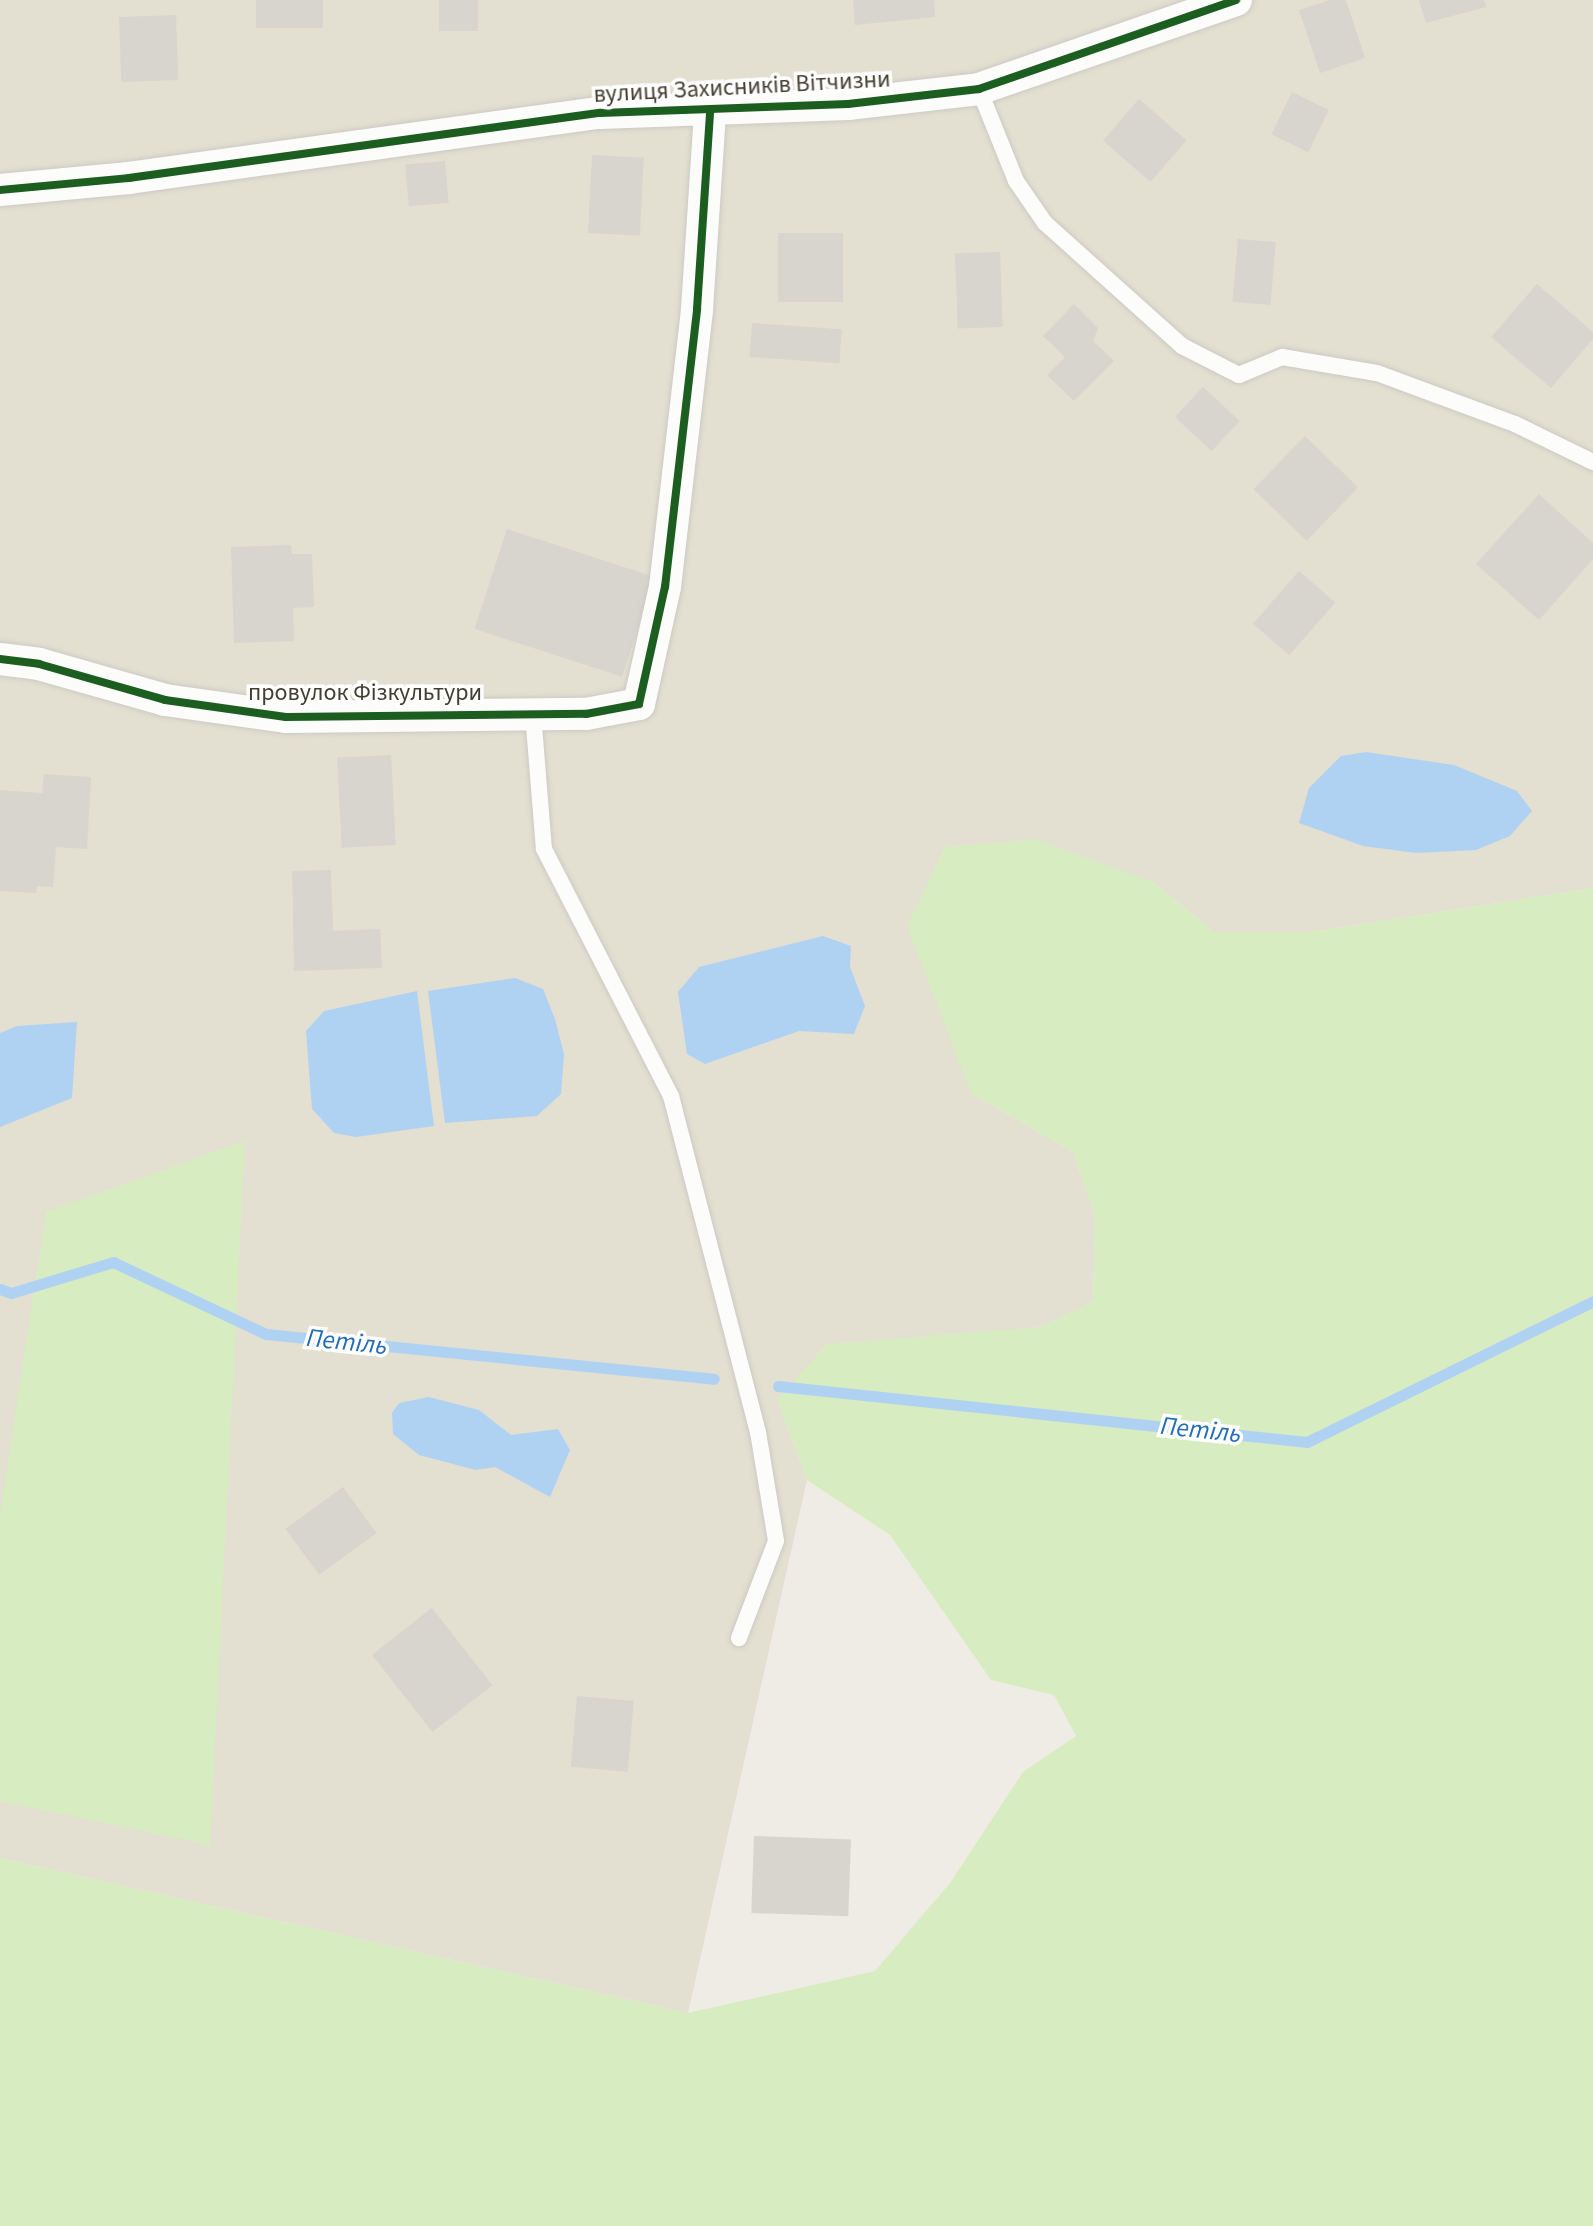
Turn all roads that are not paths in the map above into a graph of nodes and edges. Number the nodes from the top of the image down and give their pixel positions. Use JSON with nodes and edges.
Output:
{"nodes":[{"id":1,"x":1236,"y":0,"type":"edge"},
{"id":2,"x":979,"y":89,"type":"junction"},
{"id":3,"x":710,"y":111,"type":"junction"},
{"id":4,"x":0,"y":190,"type":"edge"},
{"id":5,"x":1593,"y":462,"type":"edge"},
{"id":6,"x":0,"y":659,"type":"edge"},
{"id":7,"x":533,"y":713,"type":"junction"},
{"id":8,"x":739,"y":1638,"type":"dead end"}],
"edges":[{"from":1,"to":2,"type":"street","name":"вулиця Захисників Вітчизни"},
{"from":2,"to":3,"type":"street","name":"вулиця Захисників Вітчизни"},
{"from":2,"to":5,"type":"lane"},
{"from":3,"to":4,"type":"street","name":"вулиця Захисників Вітчизни"},
{"from":3,"to":7,"type":"street","name":"провулок Фізкультури"},
{"from":6,"to":7,"type":"street","name":"провулок Фізкультури"},
{"from":7,"to":8,"type":"lane"}]}
